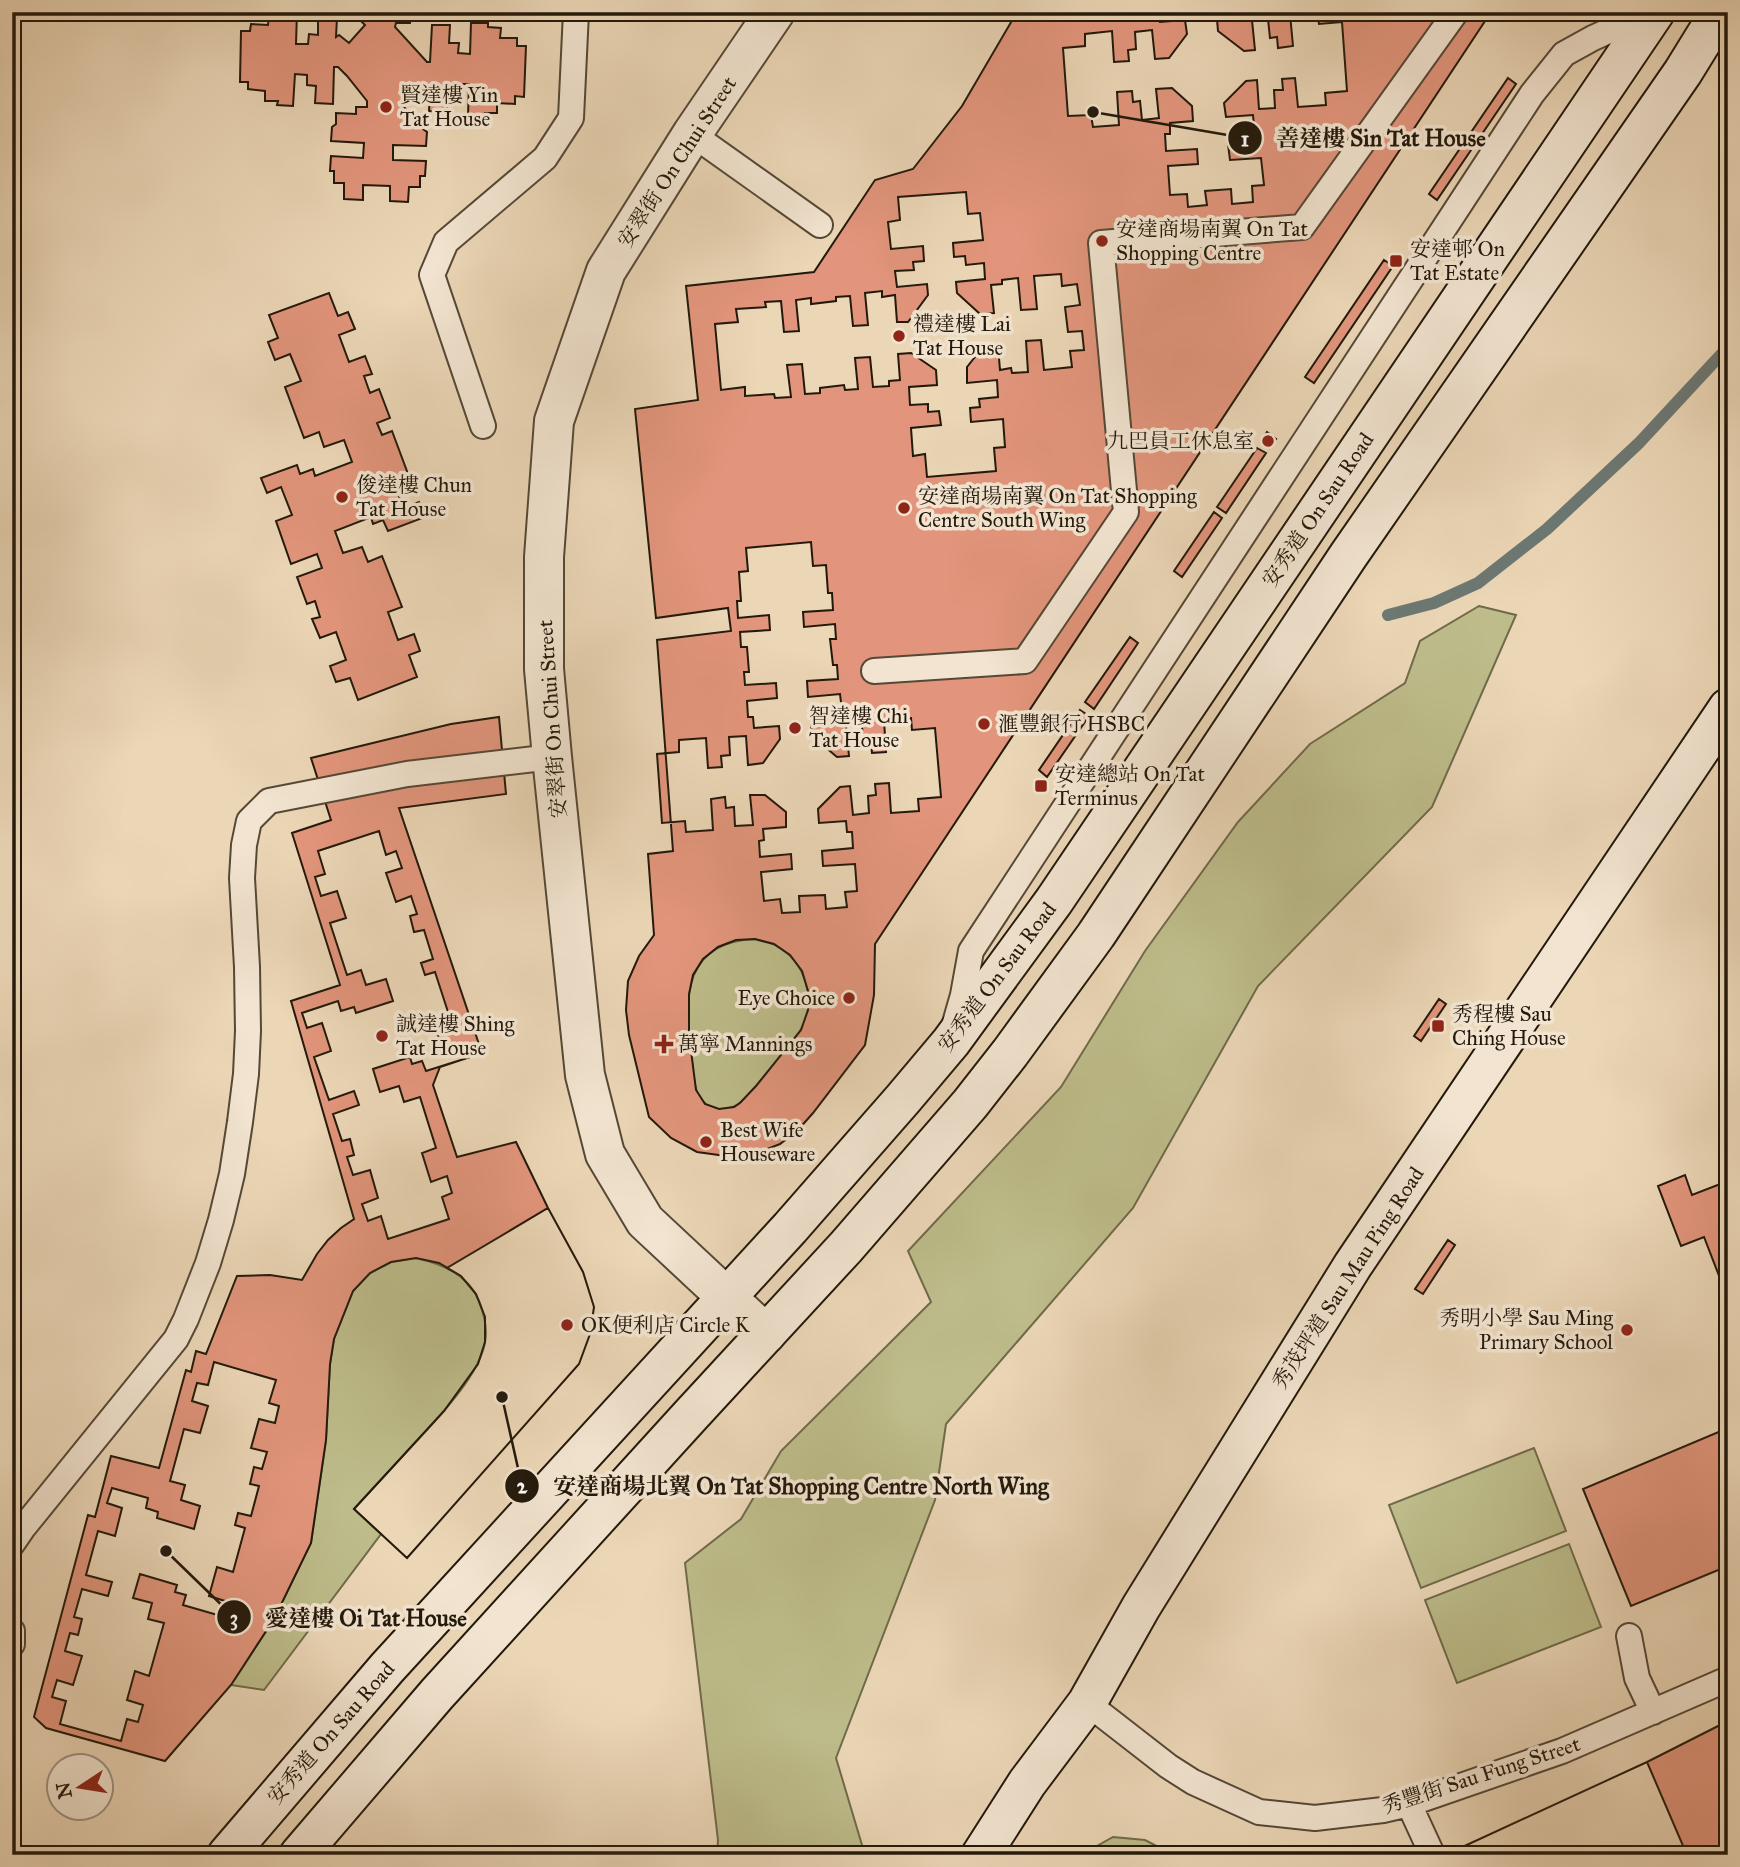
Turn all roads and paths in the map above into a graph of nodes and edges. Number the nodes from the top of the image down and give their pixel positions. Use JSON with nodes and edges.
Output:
{"nodes":[{"id":1,"x":576,"y":12,"type":"edge"},
{"id":2,"x":775,"y":12,"type":"edge"},
{"id":3,"x":1456,"y":12,"type":"edge"},
{"id":4,"x":1652,"y":12,"type":"edge"},
{"id":5,"x":1720,"y":12,"type":"edge"},
{"id":6,"x":692,"y":134,"type":"junction"},
{"id":7,"x":820,"y":225,"type":"dead end"},
{"id":8,"x":482,"y":426,"type":"dead end"},
{"id":9,"x":874,"y":671,"type":"dead end"},
{"id":10,"x":1728,"y":708,"type":"edge"},
{"id":11,"x":552,"y":757,"type":"junction"},
{"id":12,"x":951,"y":1042,"type":"junction"},
{"id":13,"x":726,"y":1298,"type":"junction"},
{"id":14,"x":766,"y":1334,"type":"junction"},
{"id":15,"x":12,"y":1544,"type":"edge"},
{"id":16,"x":12,"y":1631,"type":"edge"},
{"id":17,"x":1629,"y":1636,"type":"dead end"},
{"id":18,"x":12,"y":1644,"type":"edge"},
{"id":19,"x":1728,"y":1679,"type":"edge"},
{"id":20,"x":1087,"y":1703,"type":"junction"},
{"id":21,"x":1653,"y":1712,"type":"junction"},
{"id":22,"x":1409,"y":1804,"type":"junction"},
{"id":23,"x":1432,"y":1854,"type":"edge"},
{"id":24,"x":227,"y":1855,"type":"edge"},
{"id":25,"x":299,"y":1855,"type":"edge"},
{"id":26,"x":981,"y":1855,"type":"edge"}],
"edges":[{"from":1,"to":8,"type":"lane"},
{"from":2,"to":6,"type":"main road","name":"安翠街 On Chui Street"},
{"from":3,"to":9,"type":"lane"},
{"from":4,"to":12,"type":"main road","name":"安秀道 On Sau Road"},
{"from":4,"to":12,"type":"lane"},
{"from":5,"to":14,"type":"main road"},
{"from":6,"to":7,"type":"lane"},
{"from":6,"to":11,"type":"main road","name":"安翠街 On Chui Street"},
{"from":10,"to":20,"type":"main road","name":"秀茂坪道 Sau Mau Ping Road"},
{"from":11,"to":13,"type":"main road","name":"安翠街 On Chui Street"},
{"from":11,"to":15,"type":"lane"},
{"from":12,"to":13,"type":"main road","name":"安秀道 On Sau Road"},
{"from":13,"to":14,"type":"main road","name":"安翠街 On Chui Street"},
{"from":13,"to":24,"type":"main road","name":"安秀道 On Sau Road"},
{"from":14,"to":25,"type":"main road"},
{"from":16,"to":18,"type":"lane"},
{"from":17,"to":21,"type":"lane"},
{"from":19,"to":21,"type":"lane","name":"秀豐街 Sau Fung Street"},
{"from":20,"to":22,"type":"lane","name":"秀豐街 Sau Fung Street"},
{"from":20,"to":26,"type":"main road","name":"秀茂坪道 Sau Mau Ping Road"},
{"from":21,"to":22,"type":"lane","name":"秀豐街 Sau Fung Street"},
{"from":22,"to":23,"type":"lane"}]}
